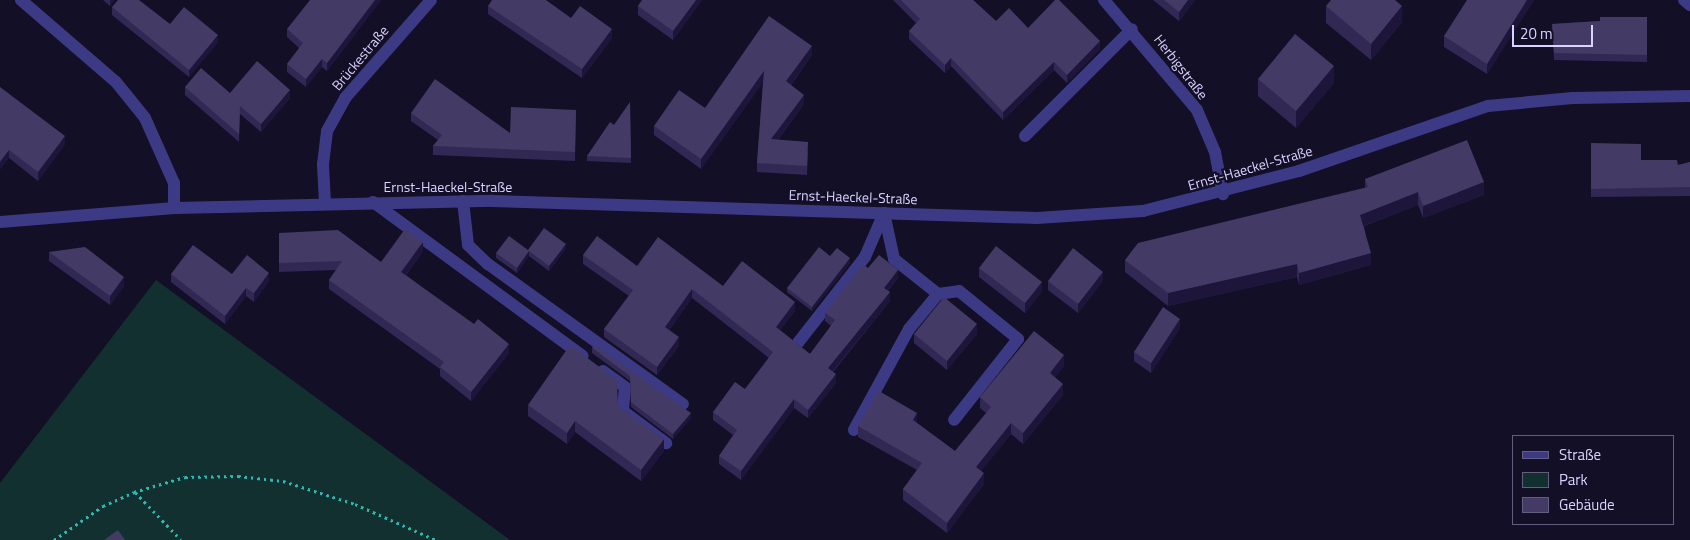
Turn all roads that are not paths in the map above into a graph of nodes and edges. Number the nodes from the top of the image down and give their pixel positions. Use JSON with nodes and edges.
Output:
{"nodes":[{"id":1,"x":21,"y":0,"type":"edge"},
{"id":2,"x":430,"y":0,"type":"edge"},
{"id":3,"x":1104,"y":0,"type":"edge"},
{"id":4,"x":1684,"y":0,"type":"edge"},
{"id":5,"x":1690,"y":5,"type":"edge"},
{"id":6,"x":1132,"y":29,"type":"junction"},
{"id":7,"x":1690,"y":96,"type":"edge"},
{"id":8,"x":1025,"y":136,"type":"dead end"},
{"id":9,"x":1223,"y":194,"type":"junction"},
{"id":10,"x":373,"y":202,"type":"junction"},
{"id":11,"x":463,"y":202,"type":"junction"},
{"id":12,"x":325,"y":203,"type":"junction"},
{"id":13,"x":174,"y":208,"type":"junction"},
{"id":14,"x":884,"y":213,"type":"junction"},
{"id":15,"x":0,"y":222,"type":"edge"},
{"id":16,"x":938,"y":294,"type":"junction"},
{"id":17,"x":797,"y":344,"type":"edge"},
{"id":18,"x":682,"y":404,"type":"edge"},
{"id":19,"x":954,"y":420,"type":"dead end"},
{"id":20,"x":854,"y":430,"type":"dead end"},
{"id":21,"x":666,"y":443,"type":"dead end"}],
"edges":[{"from":1,"to":13,"type":"street"},
{"from":2,"to":12,"type":"street","name":"Brückestraße"},
{"from":3,"to":6,"type":"street","name":"Herbigstraße"},
{"from":4,"to":5,"type":"street"},
{"from":6,"to":8,"type":"street"},
{"from":6,"to":9,"type":"street","name":"Herbigstraße"},
{"from":7,"to":9,"type":"street","name":"Ernst-Haeckel-Straße"},
{"from":9,"to":14,"type":"street","name":"Ernst-Haeckel-Straße"},
{"from":10,"to":11,"type":"street","name":"Ernst-Haeckel-Straße"},
{"from":10,"to":12,"type":"street","name":"Ernst-Haeckel-Straße"},
{"from":10,"to":21,"type":"street"},
{"from":11,"to":14,"type":"street","name":"Ernst-Haeckel-Straße"},
{"from":11,"to":18,"type":"street"},
{"from":12,"to":13,"type":"street","name":"Ernst-Haeckel-Straße"},
{"from":13,"to":15,"type":"street","name":"Ernst-Haeckel-Straße"},
{"from":14,"to":16,"type":"street"},
{"from":14,"to":17,"type":"street"},
{"from":16,"to":19,"type":"street"},
{"from":16,"to":20,"type":"street"}]}
